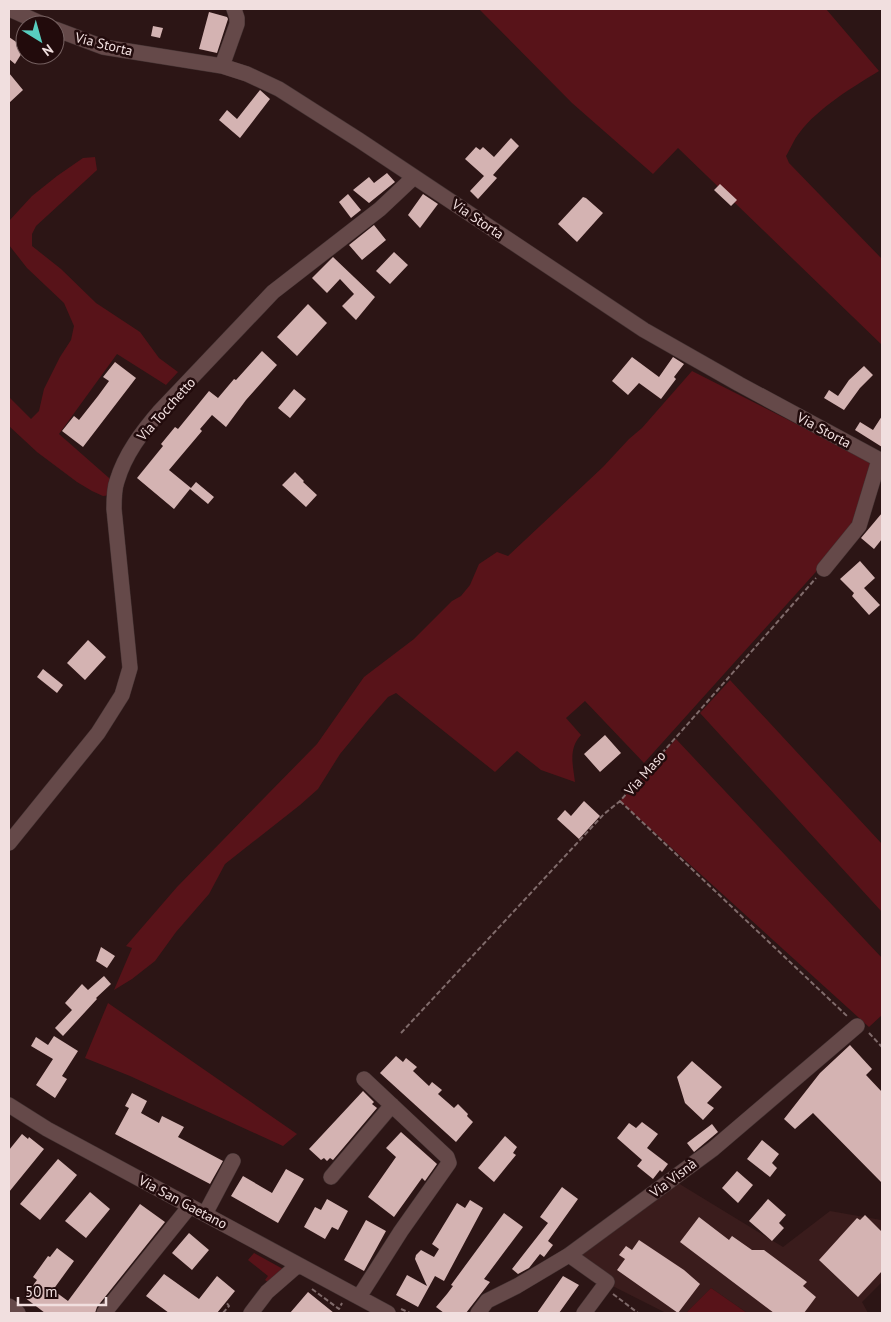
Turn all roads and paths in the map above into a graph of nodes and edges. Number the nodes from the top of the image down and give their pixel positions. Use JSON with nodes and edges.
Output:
{"nodes":[{"id":1,"x":9,"y":9,"type":"edge"},
{"id":2,"x":234,"y":9,"type":"edge"},
{"id":3,"x":22,"y":15,"type":"edge"},
{"id":4,"x":65,"y":33,"type":"edge"},
{"id":5,"x":222,"y":66,"type":"junction"},
{"id":6,"x":414,"y":177,"type":"junction"},
{"id":7,"x":881,"y":460,"type":"edge"},
{"id":8,"x":824,"y":569,"type":"joint"},
{"id":9,"x":620,"y":801,"type":"junction"},
{"id":10,"x":9,"y":843,"type":"edge"},
{"id":11,"x":857,"y":1026,"type":"junction"},
{"id":12,"x":401,"y":1033,"type":"dead end"},
{"id":13,"x":882,"y":1047,"type":"edge"},
{"id":14,"x":364,"y":1079,"type":"dead end"},
{"id":15,"x":9,"y":1105,"type":"edge"},
{"id":16,"x":392,"y":1105,"type":"junction"},
{"id":17,"x":234,"y":1161,"type":"dead end"},
{"id":18,"x":331,"y":1177,"type":"dead end"},
{"id":19,"x":190,"y":1206,"type":"junction"},
{"id":20,"x":205,"y":1214,"type":"junction"},
{"id":21,"x":569,"y":1255,"type":"junction"},
{"id":22,"x":298,"y":1265,"type":"junction"},
{"id":23,"x":603,"y":1287,"type":"junction"},
{"id":24,"x":312,"y":1288,"type":"dead end"},
{"id":25,"x":352,"y":1298,"type":"junction"},
{"id":26,"x":226,"y":1302,"type":"dead end"},
{"id":27,"x":9,"y":1306,"type":"edge"},
{"id":28,"x":106,"y":1311,"type":"edge"},
{"id":29,"x":18,"y":1313,"type":"edge"},
{"id":30,"x":223,"y":1313,"type":"edge"},
{"id":31,"x":251,"y":1313,"type":"edge"},
{"id":32,"x":388,"y":1313,"type":"edge"},
{"id":33,"x":478,"y":1313,"type":"edge"},
{"id":34,"x":584,"y":1313,"type":"edge"},
{"id":35,"x":638,"y":1313,"type":"edge"}],
"edges":[{"from":1,"to":3,"type":"street"},
{"from":2,"to":5,"type":"street"},
{"from":4,"to":5,"type":"street","name":"Via Storta"},
{"from":5,"to":6,"type":"street","name":"Via Storta"},
{"from":6,"to":7,"type":"street","name":"Via Storta"},
{"from":6,"to":10,"type":"street","name":"Via Tocchetto"},
{"from":7,"to":8,"type":"street"},
{"from":8,"to":9,"type":"path","name":"Via Maso"},
{"from":9,"to":11,"type":"path","name":"Via Maso"},
{"from":9,"to":12,"type":"path"},
{"from":11,"to":13,"type":"path","name":"Via Maso"},
{"from":11,"to":21,"type":"street","name":"Via Visnà"},
{"from":14,"to":16,"type":"street"},
{"from":15,"to":19,"type":"street","name":"Via San Gaetano"},
{"from":16,"to":18,"type":"street"},
{"from":16,"to":25,"type":"street"},
{"from":17,"to":20,"type":"street"},
{"from":19,"to":20,"type":"street","name":"Via San Gaetano"},
{"from":19,"to":28,"type":"street"},
{"from":20,"to":22,"type":"street","name":"Via San Gaetano"},
{"from":21,"to":23,"type":"street"},
{"from":21,"to":33,"type":"street","name":"Via Visnà"},
{"from":22,"to":25,"type":"street","name":"Via San Gaetano"},
{"from":22,"to":31,"type":"street"},
{"from":23,"to":34,"type":"street"},
{"from":23,"to":35,"type":"path"},
{"from":24,"to":25,"type":"path"},
{"from":25,"to":32,"type":"street","name":"Via San Gaetano"},
{"from":26,"to":30,"type":"path"},
{"from":27,"to":29,"type":"street"}]}
